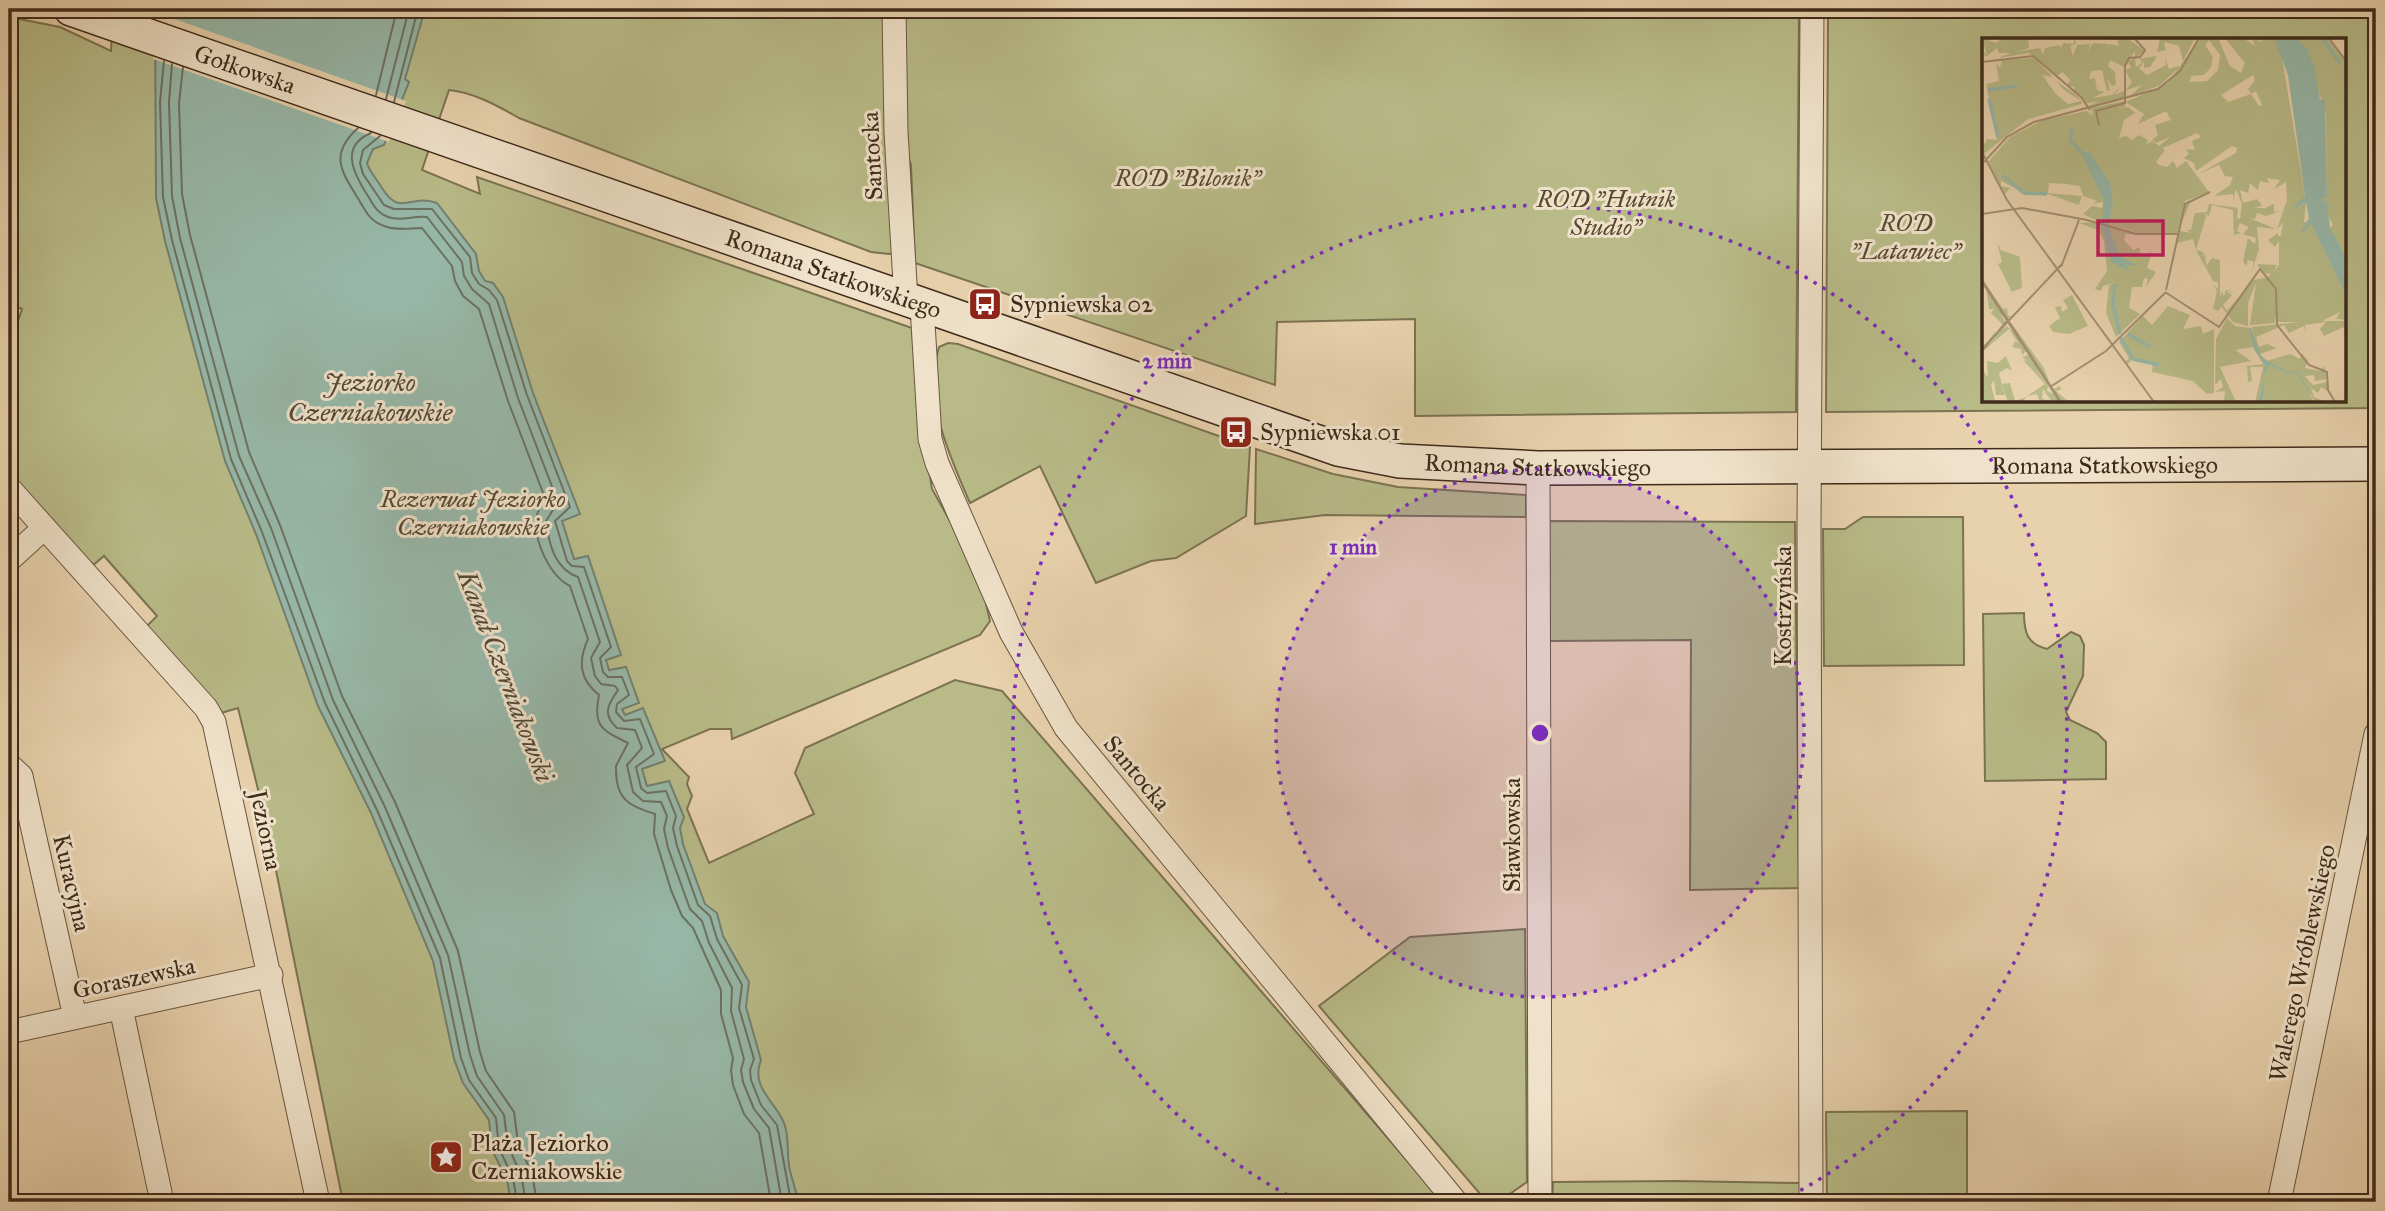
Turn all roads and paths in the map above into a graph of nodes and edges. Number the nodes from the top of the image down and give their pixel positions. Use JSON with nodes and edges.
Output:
{"nodes":[{"id":1,"x":71,"y":9,"type":"edge"},
{"id":2,"x":894,"y":9,"type":"edge"},
{"id":3,"x":1812,"y":9,"type":"edge"},
{"id":4,"x":417,"y":129,"type":"joint"},
{"id":5,"x":914,"y":303,"type":"junction"},
{"id":6,"x":2376,"y":464,"type":"edge"},
{"id":7,"x":1810,"y":466,"type":"junction"},
{"id":8,"x":1538,"y":468,"type":"junction"},
{"id":9,"x":9,"y":488,"type":"edge"},
{"id":10,"x":43,"y":529,"type":"junction"},
{"id":11,"x":9,"y":560,"type":"edge"},
{"id":12,"x":2376,"y":734,"type":"edge"},
{"id":13,"x":9,"y":765,"type":"edge"},
{"id":14,"x":271,"y":975,"type":"junction"},
{"id":15,"x":121,"y":1007,"type":"junction"},
{"id":16,"x":75,"y":1017,"type":"junction"},
{"id":17,"x":9,"y":1032,"type":"edge"},
{"id":18,"x":162,"y":1202,"type":"edge"},
{"id":19,"x":318,"y":1202,"type":"edge"},
{"id":20,"x":1456,"y":1202,"type":"edge"},
{"id":21,"x":1539,"y":1202,"type":"edge"},
{"id":22,"x":1811,"y":1202,"type":"edge"},
{"id":23,"x":2279,"y":1202,"type":"edge"}],
"edges":[{"from":1,"to":4,"type":"street","name":"Gołkowska"},
{"from":2,"to":5,"type":"street","name":"Santocka"},
{"from":3,"to":7,"type":"street","name":"Kostrzyńska"},
{"from":4,"to":5,"type":"street","name":"Romana Statkowskiego"},
{"from":5,"to":8,"type":"street","name":"Romana Statkowskiego"},
{"from":5,"to":20,"type":"street","name":"Santocka"},
{"from":6,"to":7,"type":"street","name":"Romana Statkowskiego"},
{"from":7,"to":8,"type":"street","name":"Romana Statkowskiego"},
{"from":7,"to":22,"type":"street","name":"Kostrzyńska"},
{"from":8,"to":21,"type":"street","name":"Sławkowska"},
{"from":9,"to":10,"type":"street","name":"Jeziorna"},
{"from":10,"to":11,"type":"street"},
{"from":10,"to":14,"type":"street","name":"Jeziorna"},
{"from":12,"to":23,"type":"street","name":"Walerego Wróblewskiego"},
{"from":13,"to":16,"type":"street","name":"Kuracyjna"},
{"from":14,"to":15,"type":"street","name":"Goraszewska"},
{"from":14,"to":19,"type":"street","name":"Jeziorna"},
{"from":15,"to":16,"type":"street","name":"Goraszewska"},
{"from":15,"to":18,"type":"street"},
{"from":16,"to":17,"type":"street","name":"Goraszewska"}]}
